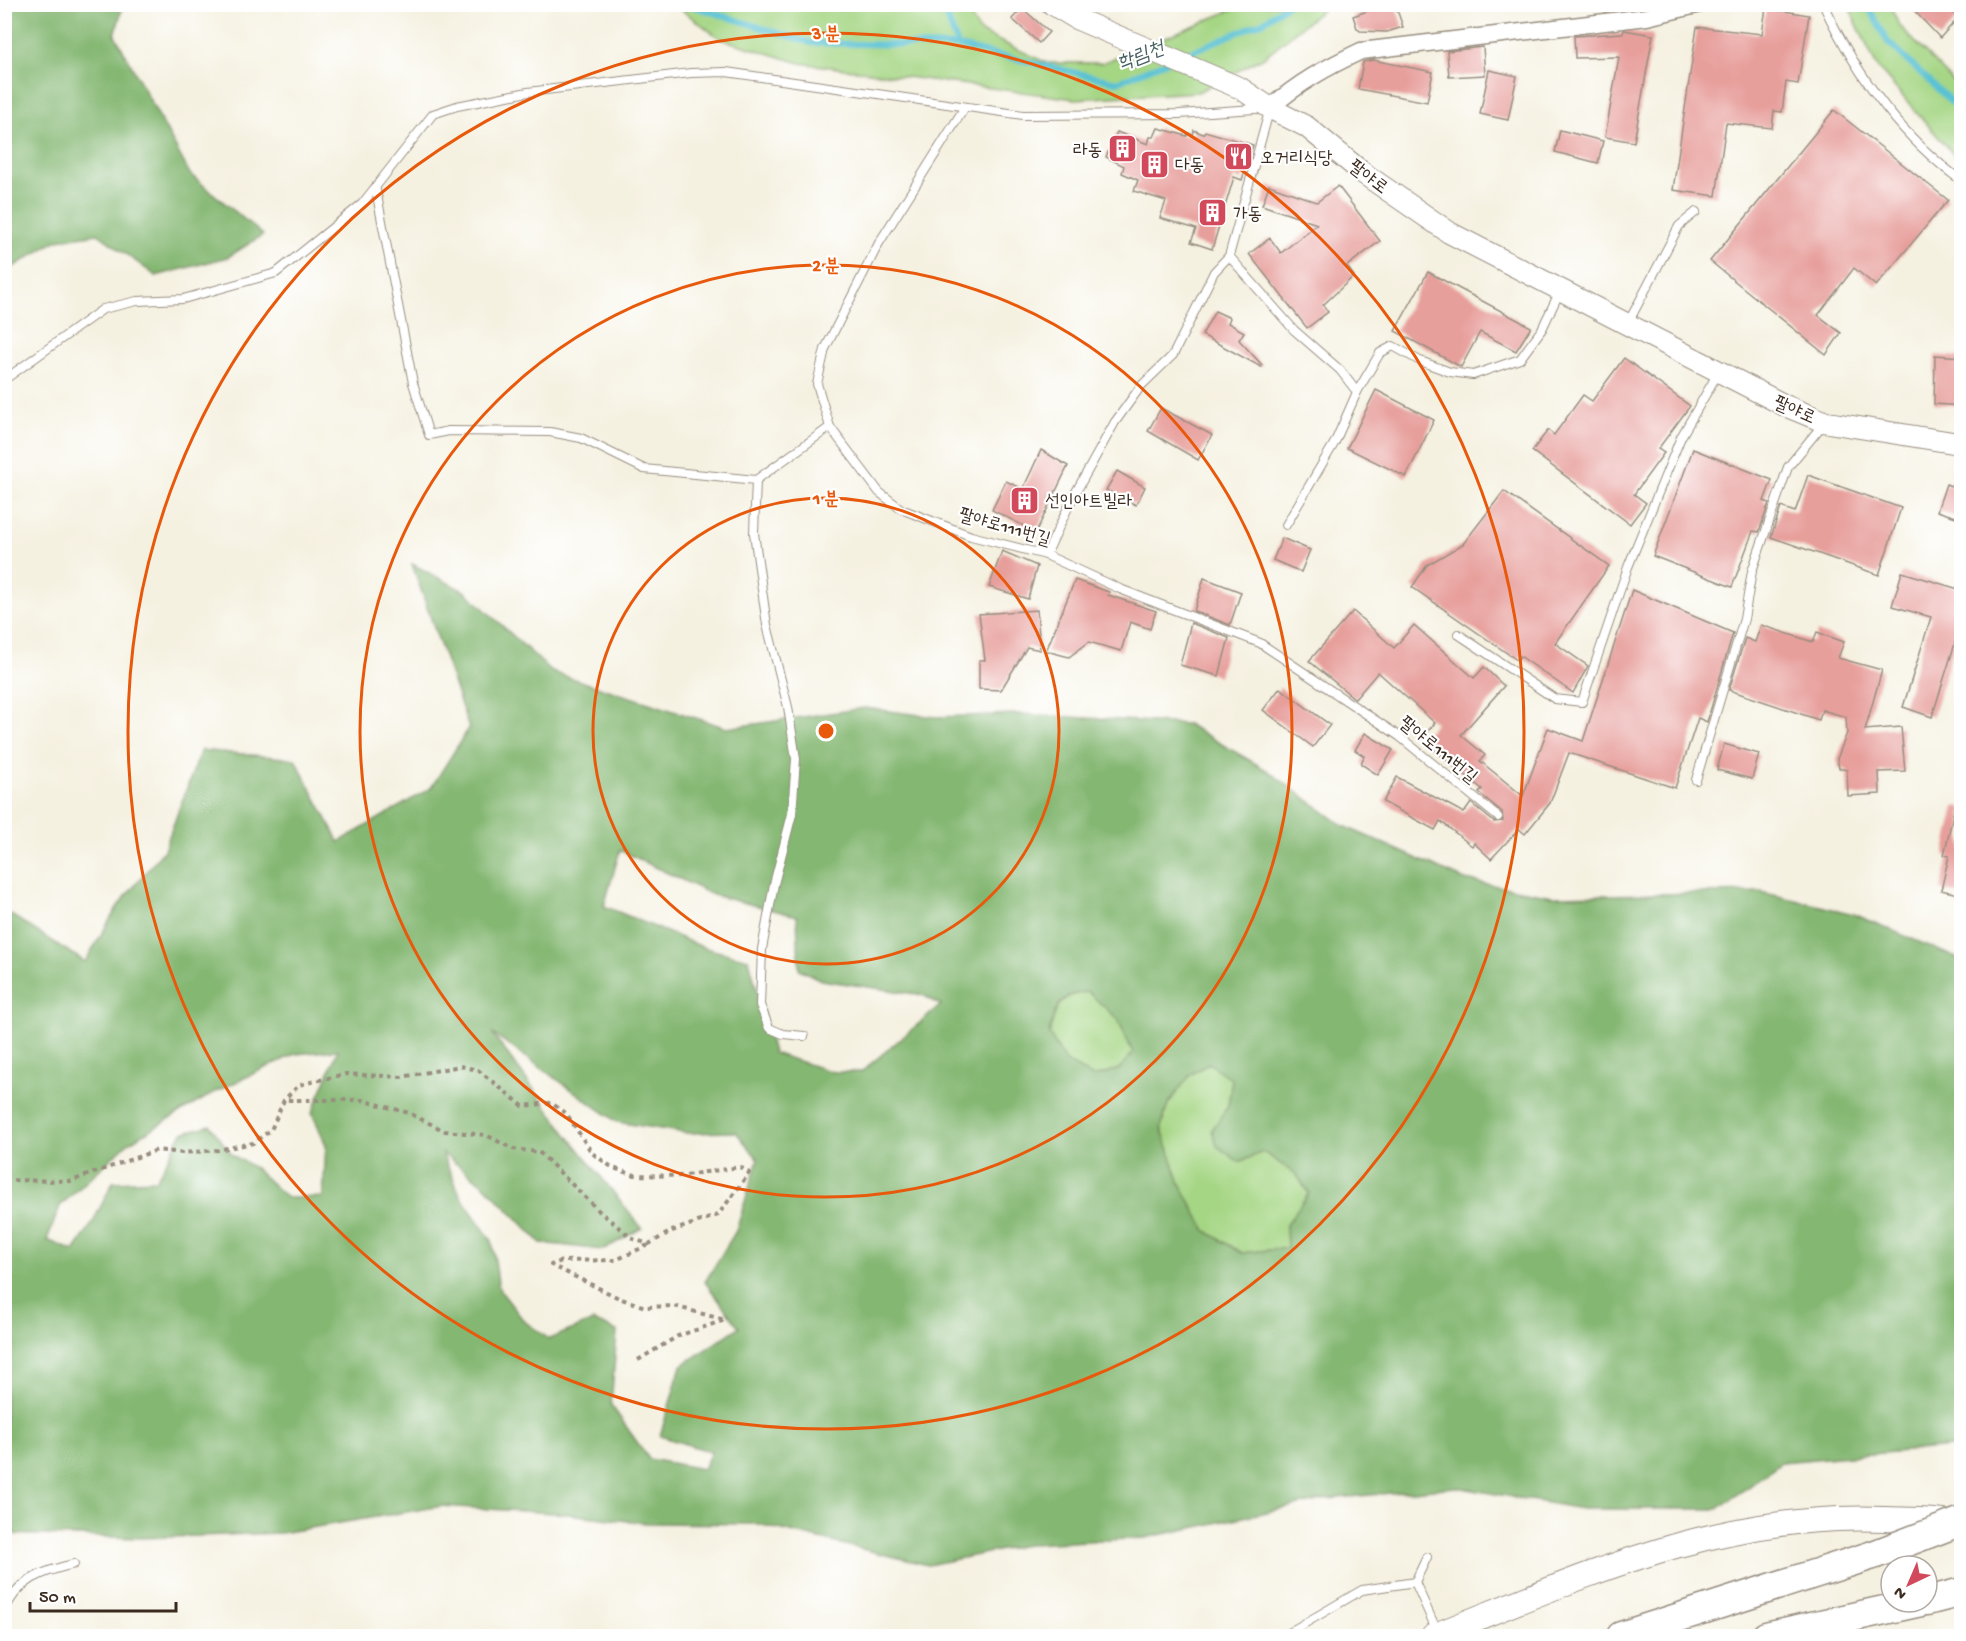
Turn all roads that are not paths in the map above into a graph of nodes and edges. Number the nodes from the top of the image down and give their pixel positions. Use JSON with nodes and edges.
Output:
{"nodes":[{"id":1,"x":1052,"y":4,"type":"edge"},
{"id":2,"x":1701,"y":4,"type":"edge"},
{"id":3,"x":1823,"y":4,"type":"edge"},
{"id":4,"x":965,"y":107,"type":"junction"},
{"id":5,"x":1270,"y":108,"type":"junction"},
{"id":6,"x":1962,"y":181,"type":"edge"},
{"id":7,"x":376,"y":190,"type":"junction"},
{"id":8,"x":1696,"y":212,"type":"dead end"},
{"id":9,"x":1229,"y":256,"type":"junction"},
{"id":10,"x":1560,"y":291,"type":"junction"},
{"id":11,"x":1627,"y":326,"type":"junction"},
{"id":12,"x":1718,"y":372,"type":"junction"},
{"id":13,"x":4,"y":380,"type":"edge"},
{"id":14,"x":1357,"y":392,"type":"junction"},
{"id":15,"x":1825,"y":422,"type":"junction"},
{"id":16,"x":830,"y":427,"type":"junction"},
{"id":17,"x":1962,"y":444,"type":"edge"},
{"id":18,"x":756,"y":480,"type":"junction"},
{"id":19,"x":1286,"y":525,"type":"dead end"},
{"id":20,"x":1046,"y":555,"type":"junction"},
{"id":21,"x":1458,"y":634,"type":"dead end"},
{"id":22,"x":1696,"y":780,"type":"dead end"},
{"id":23,"x":1498,"y":817,"type":"dead end"},
{"id":24,"x":804,"y":1036,"type":"dead end"},
{"id":25,"x":1962,"y":1521,"type":"edge"},
{"id":26,"x":1962,"y":1525,"type":"edge"},
{"id":27,"x":1427,"y":1557,"type":"dead end"},
{"id":28,"x":74,"y":1564,"type":"dead end"},
{"id":29,"x":1415,"y":1582,"type":"junction"},
{"id":30,"x":1962,"y":1592,"type":"edge"},
{"id":31,"x":1939,"y":1597,"type":"edge"},
{"id":32,"x":1879,"y":1611,"type":"edge"},
{"id":33,"x":4,"y":1612,"type":"edge"},
{"id":34,"x":1283,"y":1636,"type":"edge"},
{"id":35,"x":1436,"y":1636,"type":"edge"},
{"id":36,"x":1621,"y":1636,"type":"edge"},
{"id":37,"x":1766,"y":1636,"type":"edge"}],
"edges":[{"from":1,"to":5,"type":"street","name":"팔야로"},
{"from":2,"to":5,"type":"street"},
{"from":3,"to":6,"type":"lane"},
{"from":4,"to":5,"type":"lane"},
{"from":4,"to":7,"type":"lane"},
{"from":4,"to":16,"type":"lane","name":"팔야로111번길"},
{"from":5,"to":9,"type":"lane"},
{"from":5,"to":10,"type":"street","name":"팔야로"},
{"from":7,"to":13,"type":"lane"},
{"from":7,"to":18,"type":"lane"},
{"from":8,"to":11,"type":"lane"},
{"from":9,"to":14,"type":"lane"},
{"from":9,"to":20,"type":"lane"},
{"from":10,"to":11,"type":"street","name":"팔야로"},
{"from":10,"to":14,"type":"lane"},
{"from":11,"to":12,"type":"street","name":"팔야로"},
{"from":12,"to":15,"type":"street","name":"팔야로"},
{"from":12,"to":21,"type":"lane"},
{"from":14,"to":19,"type":"lane"},
{"from":15,"to":17,"type":"street","name":"팔야로"},
{"from":15,"to":22,"type":"lane","name":"팔야로"},
{"from":16,"to":18,"type":"lane"},
{"from":16,"to":20,"type":"lane","name":"팔야로111번길"},
{"from":18,"to":24,"type":"lane"},
{"from":20,"to":23,"type":"lane","name":"팔야로111번길"},
{"from":25,"to":36,"type":"highway","bridge":true},
{"from":26,"to":35,"type":"main road"},
{"from":27,"to":29,"type":"lane"},
{"from":28,"to":33,"type":"lane"},
{"from":29,"to":34,"type":"lane"},
{"from":29,"to":35,"type":"lane"},
{"from":30,"to":31,"type":"highway"},
{"from":32,"to":37,"type":"highway"}]}
